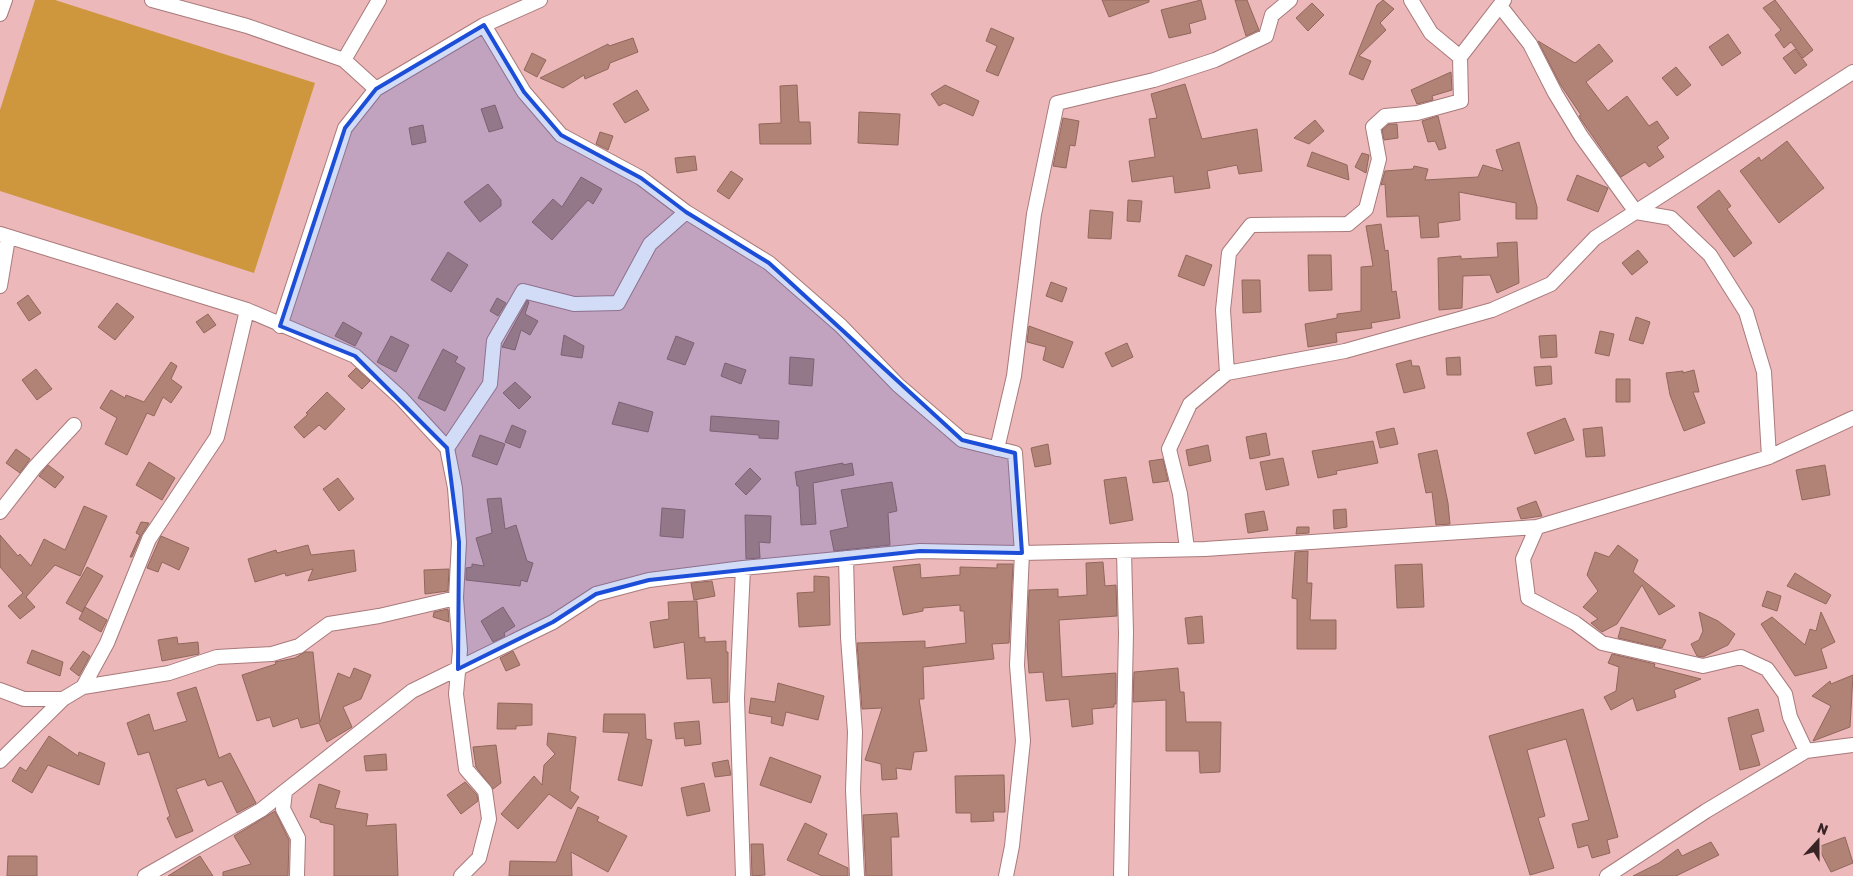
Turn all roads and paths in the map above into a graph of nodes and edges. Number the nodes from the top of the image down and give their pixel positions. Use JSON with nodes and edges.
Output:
{"nodes":[{"id":1,"x":5,"y":0,"type":"edge"},
{"id":2,"x":152,"y":0,"type":"edge"},
{"id":3,"x":379,"y":0,"type":"edge"},
{"id":4,"x":540,"y":0,"type":"edge"},
{"id":5,"x":1290,"y":0,"type":"edge"},
{"id":6,"x":1411,"y":0,"type":"edge"},
{"id":7,"x":1502,"y":3,"type":"edge"},
{"id":8,"x":0,"y":14,"type":"edge"},
{"id":9,"x":484,"y":25,"type":"junction"},
{"id":10,"x":1460,"y":57,"type":"junction"},
{"id":11,"x":344,"y":60,"type":"junction"},
{"id":12,"x":1853,"y":72,"type":"edge"},
{"id":13,"x":376,"y":89,"type":"junction"},
{"id":14,"x":686,"y":212,"type":"junction"},
{"id":15,"x":1636,"y":212,"type":"junction"},
{"id":16,"x":4,"y":236,"type":"edge"},
{"id":17,"x":0,"y":286,"type":"edge"},
{"id":18,"x":247,"y":310,"type":"junction"},
{"id":19,"x":280,"y":326,"type":"junction"},
{"id":20,"x":1227,"y":373,"type":"junction"},
{"id":21,"x":1853,"y":418,"type":"edge"},
{"id":22,"x":74,"y":425,"type":"dead end"},
{"id":23,"x":447,"y":448,"type":"junction"},
{"id":24,"x":997,"y":448,"type":"junction"},
{"id":25,"x":1769,"y":457,"type":"junction"},
{"id":26,"x":0,"y":512,"type":"edge"},
{"id":27,"x":1537,"y":527,"type":"junction"},
{"id":28,"x":1187,"y":549,"type":"junction"},
{"id":29,"x":1124,"y":551,"type":"junction"},
{"id":30,"x":1022,"y":553,"type":"junction"},
{"id":31,"x":846,"y":558,"type":"junction"},
{"id":32,"x":743,"y":568,"type":"junction"},
{"id":33,"x":456,"y":598,"type":"junction"},
{"id":34,"x":458,"y":669,"type":"junction"},
{"id":35,"x":83,"y":687,"type":"junction"},
{"id":36,"x":0,"y":690,"type":"edge"},
{"id":37,"x":63,"y":699,"type":"junction"},
{"id":38,"x":1853,"y":745,"type":"edge"},
{"id":39,"x":1806,"y":750,"type":"junction"},
{"id":40,"x":0,"y":761,"type":"edge"},
{"id":41,"x":285,"y":791,"type":"junction"},
{"id":42,"x":145,"y":876,"type":"edge"},
{"id":43,"x":297,"y":876,"type":"edge"},
{"id":44,"x":461,"y":876,"type":"edge"},
{"id":45,"x":743,"y":876,"type":"edge"},
{"id":46,"x":856,"y":876,"type":"edge"},
{"id":47,"x":1006,"y":876,"type":"edge"},
{"id":48,"x":1121,"y":876,"type":"edge"},
{"id":49,"x":1607,"y":876,"type":"edge"}],
"edges":[{"from":1,"to":8,"type":"street"},
{"from":2,"to":11,"type":"street"},
{"from":3,"to":11,"type":"street"},
{"from":4,"to":9,"type":"street"},
{"from":5,"to":24,"type":"street"},
{"from":6,"to":10,"type":"street"},
{"from":7,"to":10,"type":"street"},
{"from":7,"to":15,"type":"street"},
{"from":9,"to":13,"type":"street"},
{"from":9,"to":14,"type":"street"},
{"from":10,"to":20,"type":"street"},
{"from":11,"to":13,"type":"street"},
{"from":12,"to":15,"type":"street"},
{"from":13,"to":19,"type":"street"},
{"from":14,"to":23,"type":"street"},
{"from":14,"to":24,"type":"street"},
{"from":15,"to":20,"type":"street"},
{"from":15,"to":25,"type":"street"},
{"from":16,"to":17,"type":"street"},
{"from":16,"to":18,"type":"street"},
{"from":18,"to":19,"type":"street"},
{"from":18,"to":35,"type":"street"},
{"from":19,"to":23,"type":"street"},
{"from":20,"to":28,"type":"street"},
{"from":21,"to":25,"type":"street"},
{"from":22,"to":26,"type":"street"},
{"from":23,"to":33,"type":"street"},
{"from":24,"to":30,"type":"street"},
{"from":25,"to":27,"type":"street"},
{"from":27,"to":28,"type":"street"},
{"from":27,"to":39,"type":"street"},
{"from":28,"to":29,"type":"street"},
{"from":29,"to":30,"type":"street"},
{"from":29,"to":48,"type":"street"},
{"from":30,"to":31,"type":"street"},
{"from":30,"to":47,"type":"street"},
{"from":31,"to":32,"type":"street"},
{"from":31,"to":46,"type":"street"},
{"from":32,"to":34,"type":"street"},
{"from":32,"to":45,"type":"street"},
{"from":33,"to":34,"type":"street"},
{"from":33,"to":35,"type":"street"},
{"from":34,"to":41,"type":"street"},
{"from":34,"to":44,"type":"street"},
{"from":35,"to":37,"type":"street"},
{"from":36,"to":37,"type":"street"},
{"from":37,"to":40,"type":"street"},
{"from":38,"to":39,"type":"street"},
{"from":39,"to":49,"type":"street"},
{"from":41,"to":42,"type":"street"},
{"from":41,"to":43,"type":"street"}]}
